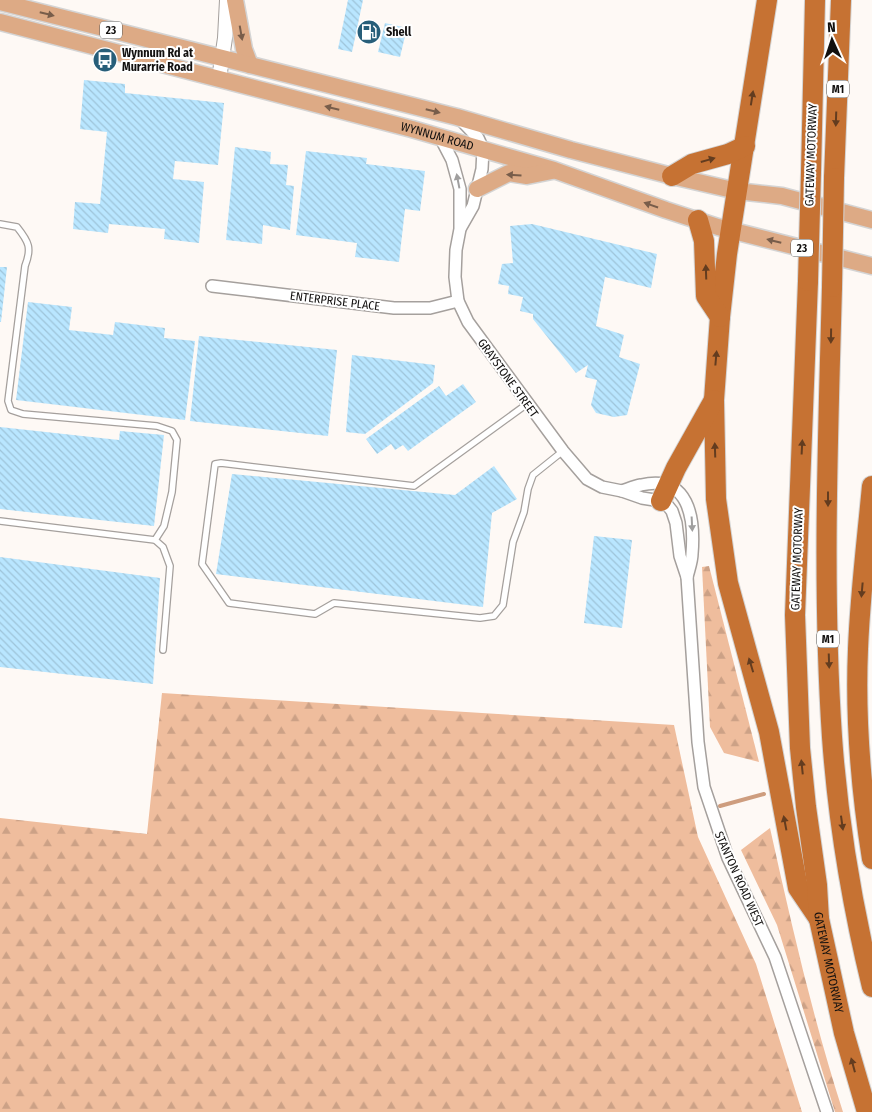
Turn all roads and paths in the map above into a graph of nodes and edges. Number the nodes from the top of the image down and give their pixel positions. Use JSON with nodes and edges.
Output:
{"nodes":[{"id":1,"x":227,"y":0,"type":"edge"},
{"id":2,"x":235,"y":0,"type":"edge"},
{"id":3,"x":766,"y":0,"type":"edge"},
{"id":4,"x":815,"y":0,"type":"edge"},
{"id":5,"x":841,"y":0,"type":"edge"},
{"id":6,"x":0,"y":2,"type":"edge"},
{"id":7,"x":0,"y":22,"type":"edge"},
{"id":8,"x":222,"y":57,"type":"junction"},
{"id":9,"x":250,"y":65,"type":"junction"},
{"id":10,"x":219,"y":79,"type":"junction"},
{"id":11,"x":457,"y":117,"type":"junction"},
{"id":12,"x":440,"y":137,"type":"junction"},
{"id":13,"x":744,"y":146,"type":"junction"},
{"id":14,"x":483,"y":150,"type":"junction"},
{"id":15,"x":554,"y":170,"type":"junction"},
{"id":16,"x":672,"y":176,"type":"junction"},
{"id":17,"x":477,"y":189,"type":"junction"},
{"id":18,"x":737,"y":191,"type":"junction"},
{"id":19,"x":698,"y":220,"type":"junction"},
{"id":20,"x":872,"y":220,"type":"edge"},
{"id":21,"x":0,"y":224,"type":"edge"},
{"id":22,"x":460,"y":229,"type":"junction"},
{"id":23,"x":732,"y":230,"type":"junction"},
{"id":24,"x":872,"y":266,"type":"edge"},
{"id":25,"x":212,"y":286,"type":"dead end"},
{"id":26,"x":458,"y":301,"type":"junction"},
{"id":27,"x":720,"y":317,"type":"junction"},
{"id":28,"x":714,"y":400,"type":"junction"},
{"id":29,"x":527,"y":404,"type":"junction"},
{"id":30,"x":563,"y":451,"type":"junction"},
{"id":31,"x":872,"y":486,"type":"edge"},
{"id":32,"x":622,"y":491,"type":"junction"},
{"id":33,"x":664,"y":493,"type":"junction"},
{"id":34,"x":0,"y":521,"type":"edge"},
{"id":35,"x":155,"y":540,"type":"junction"},
{"id":36,"x":687,"y":577,"type":"junction"},
{"id":37,"x":163,"y":650,"type":"dead end"},
{"id":38,"x":872,"y":859,"type":"edge"},
{"id":39,"x":819,"y":919,"type":"junction"},
{"id":40,"x":872,"y":987,"type":"edge"},
{"id":41,"x":827,"y":1112,"type":"edge"},
{"id":42,"x":866,"y":1112,"type":"edge"}],
"edges":[{"from":1,"to":8,"type":"street"},
{"from":2,"to":9,"type":"main road","one_way":true},
{"from":13,"to":3,"type":"highway","one_way":true},
{"from":39,"to":4,"type":"highway","name":"GATEWAY MOTORWAY","number":"M1","one_way":true,"bridge":true},
{"from":5,"to":40,"type":"highway","name":"GATEWAY MOTORWAY","number":"M1","one_way":true,"bridge":true},
{"from":6,"to":8,"type":"main road","name":"WYNNUM ROAD","number":"23","one_way":true},
{"from":7,"to":10,"type":"main road","name":"WYNNUM ROAD","number":"23"},
{"from":8,"to":9,"type":"main road","name":"WYNNUM ROAD","number":"23"},
{"from":8,"to":10,"type":"street"},
{"from":9,"to":11,"type":"main road","name":"WYNNUM ROAD","number":"23","one_way":true},
{"from":12,"to":10,"type":"main road","name":"WYNNUM ROAD","number":"23","one_way":true},
{"from":11,"to":14,"type":"street"},
{"from":11,"to":16,"type":"main road","name":"WYNNUM ROAD","number":"23"},
{"from":12,"to":14,"type":"main road","name":"WYNNUM ROAD","number":"23"},
{"from":22,"to":12,"type":"street","name":"GRAYSTONE STREET","one_way":true},
{"from":16,"to":13,"type":"highway","one_way":true},
{"from":13,"to":18,"type":"highway"},
{"from":14,"to":15,"type":"main road","name":"WYNNUM ROAD","number":"23"},
{"from":14,"to":17,"type":"street","name":"GRAYSTONE STREET"},
{"from":15,"to":17,"type":"main road","one_way":true},
{"from":19,"to":15,"type":"main road","name":"WYNNUM ROAD","number":"23","one_way":true},
{"from":16,"to":18,"type":"main road","name":"WYNNUM ROAD","number":"23"},
{"from":17,"to":22,"type":"street","name":"GRAYSTONE STREET"},
{"from":18,"to":20,"type":"main road","name":"WYNNUM ROAD","number":"23"},
{"from":18,"to":23,"type":"highway"},
{"from":19,"to":23,"type":"main road","name":"WYNNUM ROAD","number":"23"},
{"from":27,"to":19,"type":"highway","one_way":true},
{"from":21,"to":35,"type":"lane"},
{"from":22,"to":26,"type":"street","name":"GRAYSTONE STREET"},
{"from":24,"to":23,"type":"main road","name":"WYNNUM ROAD","number":"23","one_way":true},
{"from":23,"to":27,"type":"highway"},
{"from":25,"to":26,"type":"street","name":"ENTERPRISE PLACE"},
{"from":26,"to":29,"type":"street","name":"GRAYSTONE STREET"},
{"from":28,"to":27,"type":"highway","one_way":true},
{"from":28,"to":33,"type":"highway"},
{"from":39,"to":28,"type":"highway","one_way":true},
{"from":29,"to":30,"type":"street","name":"GRAYSTONE STREET"},
{"from":29,"to":30,"type":"lane"},
{"from":30,"to":32,"type":"street","name":"GRAYSTONE STREET"},
{"from":31,"to":38,"type":"highway","one_way":true},
{"from":32,"to":33,"type":"street","name":"GRAYSTONE STREET"},
{"from":32,"to":33,"type":"street","name":"GRAYSTONE STREET"},
{"from":33,"to":36,"type":"street","name":"STANTON ROAD WEST"},
{"from":33,"to":36,"type":"street","name":"STANTON ROAD WEST","one_way":true},
{"from":34,"to":35,"type":"lane"},
{"from":35,"to":37,"type":"lane"},
{"from":36,"to":41,"type":"street","name":"STANTON ROAD WEST"},
{"from":42,"to":39,"type":"highway","name":"GATEWAY MOTORWAY","number":"M1","one_way":true}]}
